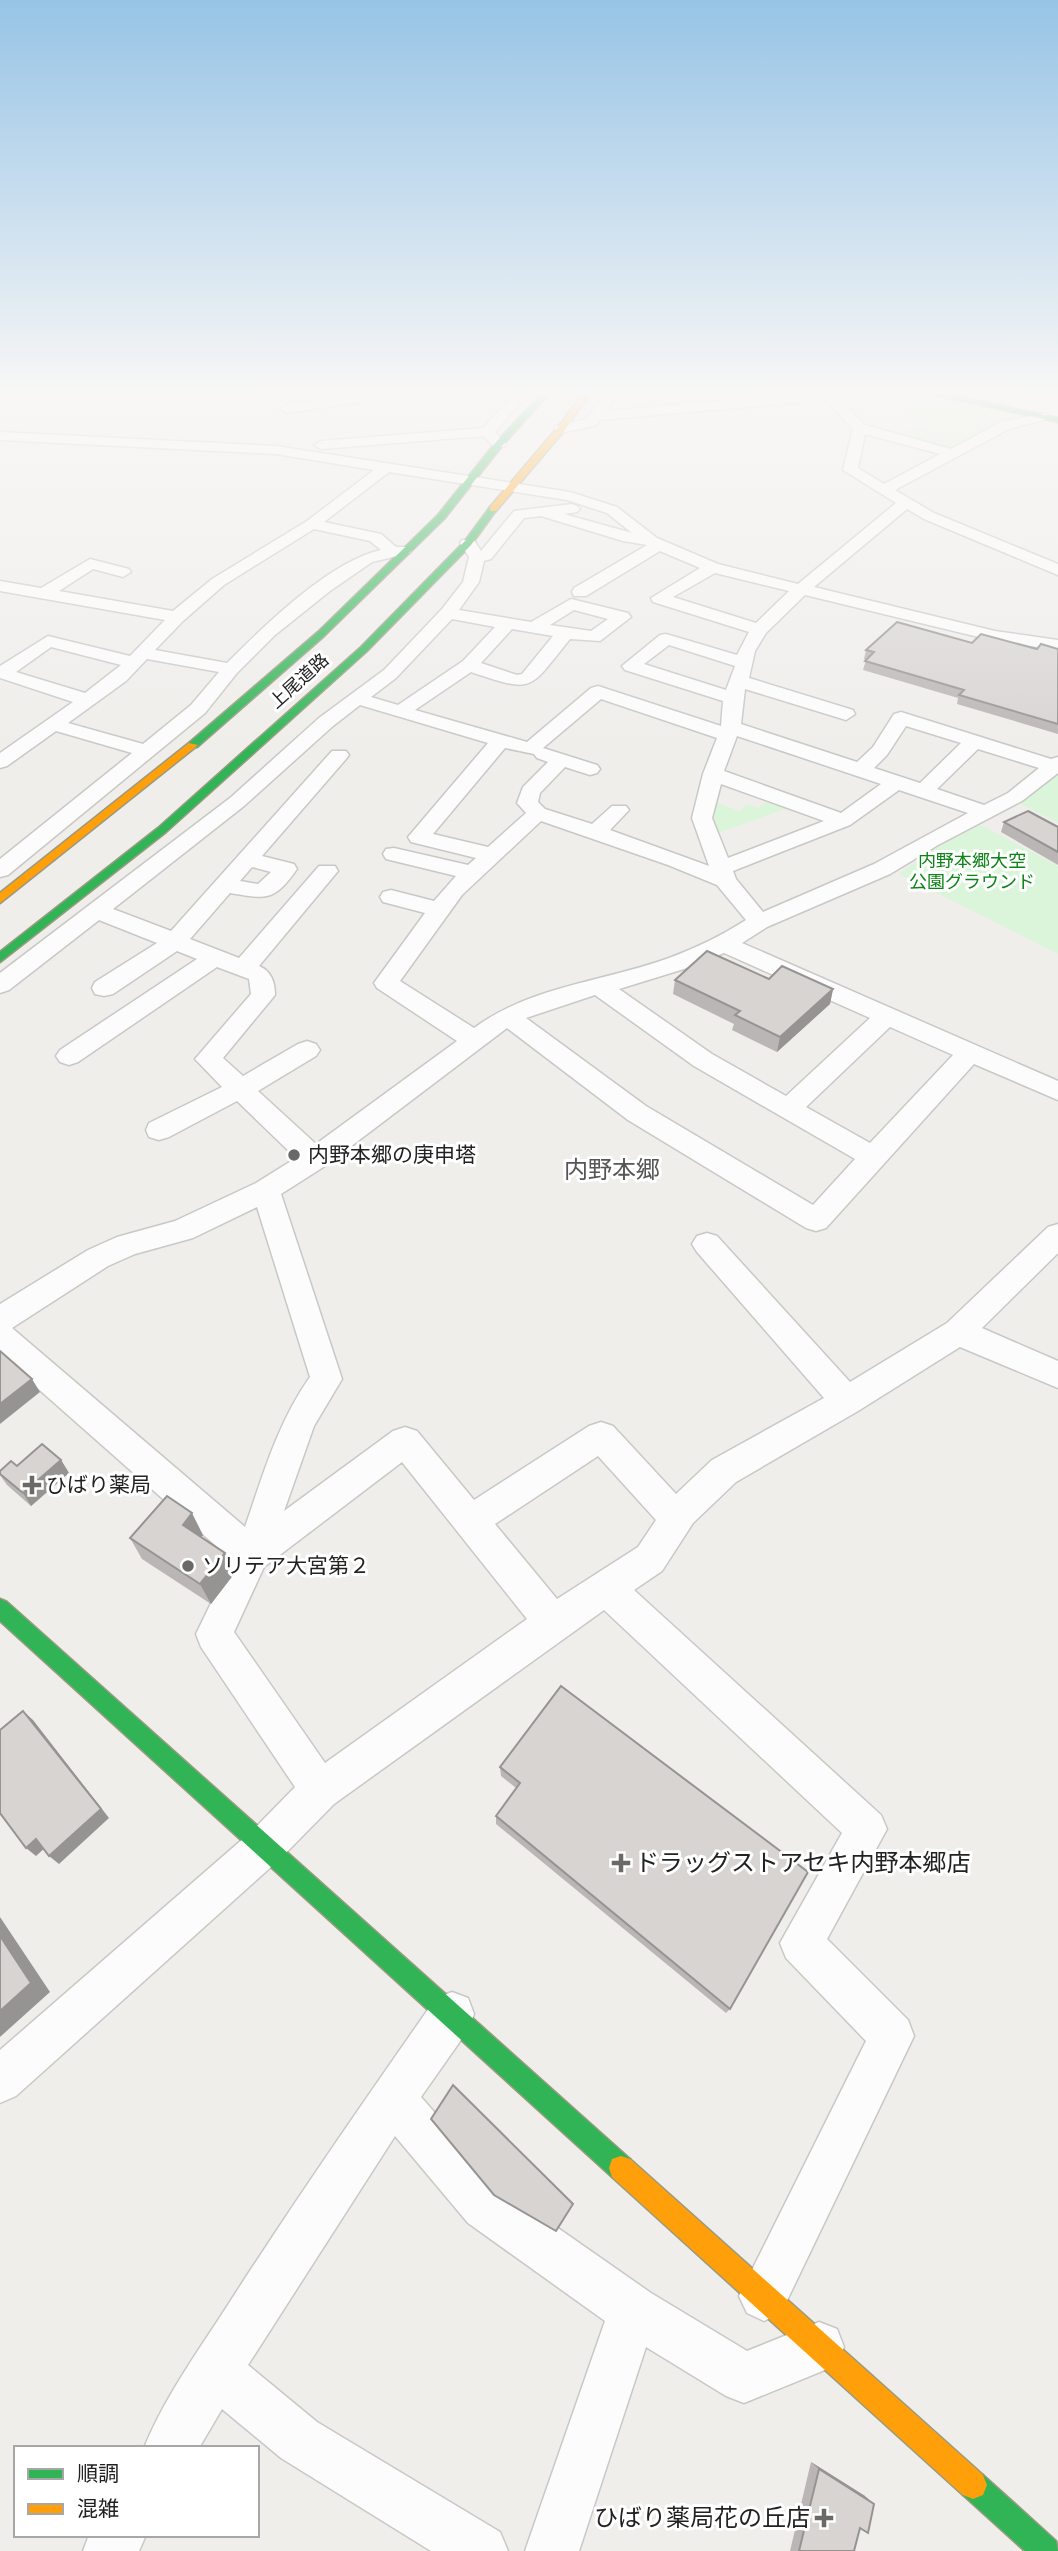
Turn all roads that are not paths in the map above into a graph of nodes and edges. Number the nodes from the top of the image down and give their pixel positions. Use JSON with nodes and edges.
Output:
{"nodes":[{"id":1,"x":326,"y":514,"type":"edge"},
{"id":2,"x":443,"y":514,"type":"edge"},
{"id":3,"x":495,"y":514,"type":"edge"},
{"id":4,"x":519,"y":514,"type":"edge"},
{"id":5,"x":547,"y":514,"type":"edge"},
{"id":6,"x":618,"y":514,"type":"edge"},
{"id":7,"x":892,"y":514,"type":"edge"},
{"id":8,"x":927,"y":514,"type":"edge"},
{"id":9,"x":313,"y":524,"type":"junction"},
{"id":10,"x":652,"y":541,"type":"junction"},
{"id":11,"x":473,"y":550,"type":"junction"},
{"id":12,"x":398,"y":551,"type":"junction"},
{"id":13,"x":713,"y":568,"type":"junction"},
{"id":14,"x":1058,"y":570,"type":"edge"},
{"id":15,"x":123,"y":572,"type":"dead end"},
{"id":16,"x":2,"y":588,"type":"edge"},
{"id":17,"x":802,"y":589,"type":"junction"},
{"id":18,"x":580,"y":592,"type":"dead end"},
{"id":19,"x":44,"y":594,"type":"junction"},
{"id":20,"x":448,"y":613,"type":"junction"},
{"id":21,"x":177,"y":617,"type":"junction"},
{"id":22,"x":507,"y":624,"type":"junction"},
{"id":23,"x":534,"y":628,"type":"junction"},
{"id":24,"x":759,"y":630,"type":"junction"},
{"id":25,"x":565,"y":633,"type":"junction"},
{"id":26,"x":1058,"y":645,"type":"edge"},
{"id":27,"x":138,"y":658,"type":"junction"},
{"id":28,"x":469,"y":665,"type":"junction"},
{"id":29,"x":231,"y":669,"type":"junction"},
{"id":30,"x":739,"y":681,"type":"junction"},
{"id":31,"x":358,"y":699,"type":"junction"},
{"id":32,"x":89,"y":701,"type":"junction"},
{"id":33,"x":401,"y":711,"type":"junction"},
{"id":34,"x":846,"y":714,"type":"dead end"},
{"id":35,"x":54,"y":725,"type":"junction"},
{"id":36,"x":730,"y":731,"type":"junction"},
{"id":37,"x":501,"y":740,"type":"junction"},
{"id":38,"x":974,"y":741,"type":"junction"},
{"id":39,"x":530,"y":749,"type":"junction"},
{"id":40,"x":146,"y":751,"type":"junction"},
{"id":41,"x":339,"y":755,"type":"dead end"},
{"id":42,"x":1,"y":760,"type":"edge"},
{"id":43,"x":561,"y":760,"type":"junction"},
{"id":44,"x":1056,"y":765,"type":"edge"},
{"id":45,"x":590,"y":769,"type":"dead end"},
{"id":46,"x":861,"y":770,"type":"junction"},
{"id":47,"x":713,"y":774,"type":"junction"},
{"id":48,"x":897,"y":782,"type":"junction"},
{"id":49,"x":925,"y":791,"type":"junction"},
{"id":50,"x":619,"y":810,"type":"dead end"},
{"id":51,"x":986,"y":812,"type":"junction"},
{"id":52,"x":538,"y":813,"type":"junction"},
{"id":53,"x":843,"y":821,"type":"junction"},
{"id":54,"x":595,"y":833,"type":"junction"},
{"id":55,"x":394,"y":854,"type":"dead end"},
{"id":56,"x":492,"y":855,"type":"junction"},
{"id":57,"x":248,"y":859,"type":"junction"},
{"id":58,"x":0,"y":870,"type":"edge"},
{"id":59,"x":327,"y":871,"type":"dead end"},
{"id":60,"x":472,"y":873,"type":"junction"},
{"id":61,"x":722,"y":874,"type":"junction"},
{"id":62,"x":225,"y":885,"type":"junction"},
{"id":63,"x":391,"y":897,"type":"dead end"},
{"id":64,"x":0,"y":899,"type":"edge"},
{"id":65,"x":440,"y":910,"type":"junction"},
{"id":66,"x":98,"y":911,"type":"junction"},
{"id":67,"x":759,"y":922,"type":"junction"},
{"id":68,"x":175,"y":941,"type":"junction"},
{"id":69,"x":724,"y":944,"type":"junction"},
{"id":70,"x":215,"y":957,"type":"junction"},
{"id":71,"x":0,"y":958,"type":"edge"},
{"id":72,"x":243,"y":968,"type":"junction"},
{"id":73,"x":0,"y":985,"type":"edge"},
{"id":74,"x":600,"y":987,"type":"junction"},
{"id":75,"x":104,"y":988,"type":"dead end"},
{"id":76,"x":508,"y":1016,"type":"junction"},
{"id":77,"x":887,"y":1016,"type":"junction"},
{"id":78,"x":474,"y":1040,"type":"junction"},
{"id":79,"x":307,"y":1050,"type":"dead end"},
{"id":80,"x":970,"y":1052,"type":"junction"},
{"id":81,"x":69,"y":1056,"type":"dead end"},
{"id":82,"x":241,"y":1089,"type":"junction"},
{"id":83,"x":1058,"y":1091,"type":"edge"},
{"id":84,"x":788,"y":1108,"type":"junction"},
{"id":85,"x":159,"y":1130,"type":"dead end"},
{"id":86,"x":873,"y":1157,"type":"junction"},
{"id":87,"x":316,"y":1159,"type":"junction"},
{"id":88,"x":266,"y":1190,"type":"junction"},
{"id":89,"x":1058,"y":1235,"type":"edge"},
{"id":90,"x":707,"y":1244,"type":"dead end"},
{"id":91,"x":0,"y":1320,"type":"edge"},
{"id":92,"x":958,"y":1332,"type":"junction"},
{"id":93,"x":0,"y":1336,"type":"edge"},
{"id":94,"x":1058,"y":1375,"type":"edge"},
{"id":95,"x":847,"y":1401,"type":"junction"},
{"id":96,"x":677,"y":1518,"type":"junction"},
{"id":97,"x":471,"y":1521,"type":"junction"},
{"id":98,"x":252,"y":1555,"type":"junction"},
{"id":99,"x":606,"y":1588,"type":"junction"},
{"id":100,"x":0,"y":1608,"type":"edge"},
{"id":101,"x":554,"y":1622,"type":"junction"},
{"id":102,"x":320,"y":1790,"type":"junction"},
{"id":103,"x":266,"y":1845,"type":"junction"},
{"id":104,"x":452,"y":2014,"type":"junction"},
{"id":105,"x":0,"y":2080,"type":"edge"},
{"id":106,"x":393,"y":2099,"type":"junction"},
{"id":107,"x":764,"y":2296,"type":"junction"},
{"id":108,"x":633,"y":2311,"type":"junction"},
{"id":109,"x":819,"y":2347,"type":"junction"},
{"id":110,"x":215,"y":2371,"type":"junction"},
{"id":111,"x":171,"y":2446,"type":"edge"},
{"id":112,"x":479,"y":2550,"type":"edge"},
{"id":113,"x":552,"y":2551,"type":"edge"},
{"id":114,"x":1046,"y":2551,"type":"edge"}],
"edges":[{"from":1,"to":9,"type":"street"},
{"from":2,"to":12,"type":"main road","name":"上尾道路"},
{"from":3,"to":11,"type":"main road","name":"上尾道路"},
{"from":4,"to":11,"type":"street"},
{"from":5,"to":10,"type":"street"},
{"from":6,"to":10,"type":"street"},
{"from":7,"to":17,"type":"street"},
{"from":8,"to":14,"type":"street"},
{"from":9,"to":12,"type":"street"},
{"from":9,"to":21,"type":"street"},
{"from":10,"to":13,"type":"street"},
{"from":10,"to":18,"type":"street"},
{"from":11,"to":20,"type":"street"},
{"from":11,"to":71,"type":"main road","name":"上尾道路"},
{"from":12,"to":29,"type":"street"},
{"from":12,"to":64,"type":"main road","name":"上尾道路"},
{"from":13,"to":17,"type":"street"},
{"from":13,"to":24,"type":"street"},
{"from":15,"to":19,"type":"street"},
{"from":16,"to":19,"type":"street"},
{"from":17,"to":24,"type":"street"},
{"from":17,"to":26,"type":"street"},
{"from":19,"to":21,"type":"street"},
{"from":20,"to":22,"type":"street"},
{"from":20,"to":31,"type":"street"},
{"from":21,"to":27,"type":"street"},
{"from":22,"to":23,"type":"street"},
{"from":22,"to":28,"type":"street"},
{"from":23,"to":25,"type":"street"},
{"from":23,"to":25,"type":"street"},
{"from":24,"to":30,"type":"street"},
{"from":25,"to":28,"type":"street"},
{"from":27,"to":29,"type":"street"},
{"from":27,"to":32,"type":"street"},
{"from":27,"to":32,"type":"street"},
{"from":28,"to":33,"type":"street"},
{"from":29,"to":40,"type":"street"},
{"from":30,"to":30,"type":"street"},
{"from":30,"to":34,"type":"street"},
{"from":30,"to":36,"type":"street"},
{"from":31,"to":33,"type":"street"},
{"from":31,"to":66,"type":"street"},
{"from":32,"to":35,"type":"street"},
{"from":33,"to":37,"type":"street"},
{"from":35,"to":40,"type":"street"},
{"from":35,"to":42,"type":"street"},
{"from":36,"to":39,"type":"street"},
{"from":36,"to":46,"type":"street"},
{"from":36,"to":47,"type":"street"},
{"from":37,"to":39,"type":"street"},
{"from":37,"to":56,"type":"street"},
{"from":38,"to":44,"type":"street"},
{"from":38,"to":46,"type":"street"},
{"from":38,"to":49,"type":"street"},
{"from":39,"to":43,"type":"street"},
{"from":40,"to":58,"type":"street"},
{"from":41,"to":57,"type":"street"},
{"from":43,"to":45,"type":"street"},
{"from":43,"to":52,"type":"street"},
{"from":44,"to":51,"type":"street"},
{"from":46,"to":48,"type":"street"},
{"from":47,"to":53,"type":"street"},
{"from":47,"to":61,"type":"street"},
{"from":48,"to":49,"type":"street"},
{"from":48,"to":53,"type":"street"},
{"from":49,"to":51,"type":"street"},
{"from":50,"to":54,"type":"street"},
{"from":51,"to":67,"type":"street"},
{"from":52,"to":54,"type":"street"},
{"from":52,"to":56,"type":"street"},
{"from":53,"to":61,"type":"street"},
{"from":54,"to":61,"type":"street"},
{"from":55,"to":60,"type":"street"},
{"from":56,"to":60,"type":"street"},
{"from":57,"to":62,"type":"street"},
{"from":57,"to":62,"type":"street"},
{"from":59,"to":72,"type":"street"},
{"from":60,"to":65,"type":"street"},
{"from":61,"to":67,"type":"street"},
{"from":62,"to":68,"type":"street"},
{"from":63,"to":65,"type":"street"},
{"from":65,"to":78,"type":"street"},
{"from":66,"to":68,"type":"street"},
{"from":66,"to":73,"type":"street"},
{"from":67,"to":69,"type":"street"},
{"from":68,"to":70,"type":"street"},
{"from":68,"to":75,"type":"street"},
{"from":69,"to":74,"type":"street"},
{"from":69,"to":77,"type":"street"},
{"from":70,"to":72,"type":"street"},
{"from":70,"to":81,"type":"street"},
{"from":72,"to":82,"type":"street"},
{"from":74,"to":76,"type":"street"},
{"from":74,"to":84,"type":"street"},
{"from":76,"to":78,"type":"street"},
{"from":76,"to":86,"type":"street"},
{"from":77,"to":80,"type":"street"},
{"from":77,"to":84,"type":"street"},
{"from":78,"to":87,"type":"street"},
{"from":79,"to":82,"type":"street"},
{"from":80,"to":83,"type":"street"},
{"from":80,"to":86,"type":"street"},
{"from":82,"to":85,"type":"street"},
{"from":82,"to":87,"type":"street"},
{"from":84,"to":86,"type":"street"},
{"from":87,"to":88,"type":"street"},
{"from":88,"to":91,"type":"street"},
{"from":88,"to":98,"type":"street"},
{"from":89,"to":92,"type":"street"},
{"from":90,"to":95,"type":"street"},
{"from":92,"to":94,"type":"street"},
{"from":92,"to":95,"type":"street"},
{"from":93,"to":98,"type":"street"},
{"from":95,"to":96,"type":"street"},
{"from":96,"to":97,"type":"street"},
{"from":96,"to":99,"type":"street"},
{"from":97,"to":98,"type":"street"},
{"from":97,"to":101,"type":"street"},
{"from":98,"to":102,"type":"street"},
{"from":99,"to":101,"type":"street"},
{"from":99,"to":107,"type":"street"},
{"from":100,"to":103,"type":"main road"},
{"from":101,"to":102,"type":"street"},
{"from":102,"to":103,"type":"street"},
{"from":103,"to":104,"type":"main road"},
{"from":103,"to":105,"type":"street"},
{"from":104,"to":106,"type":"street"},
{"from":104,"to":107,"type":"main road"},
{"from":106,"to":108,"type":"street"},
{"from":106,"to":110,"type":"street"},
{"from":107,"to":109,"type":"main road"},
{"from":108,"to":109,"type":"street"},
{"from":108,"to":113,"type":"street"},
{"from":109,"to":114,"type":"main road"},
{"from":110,"to":111,"type":"street"},
{"from":110,"to":112,"type":"street"}]}
